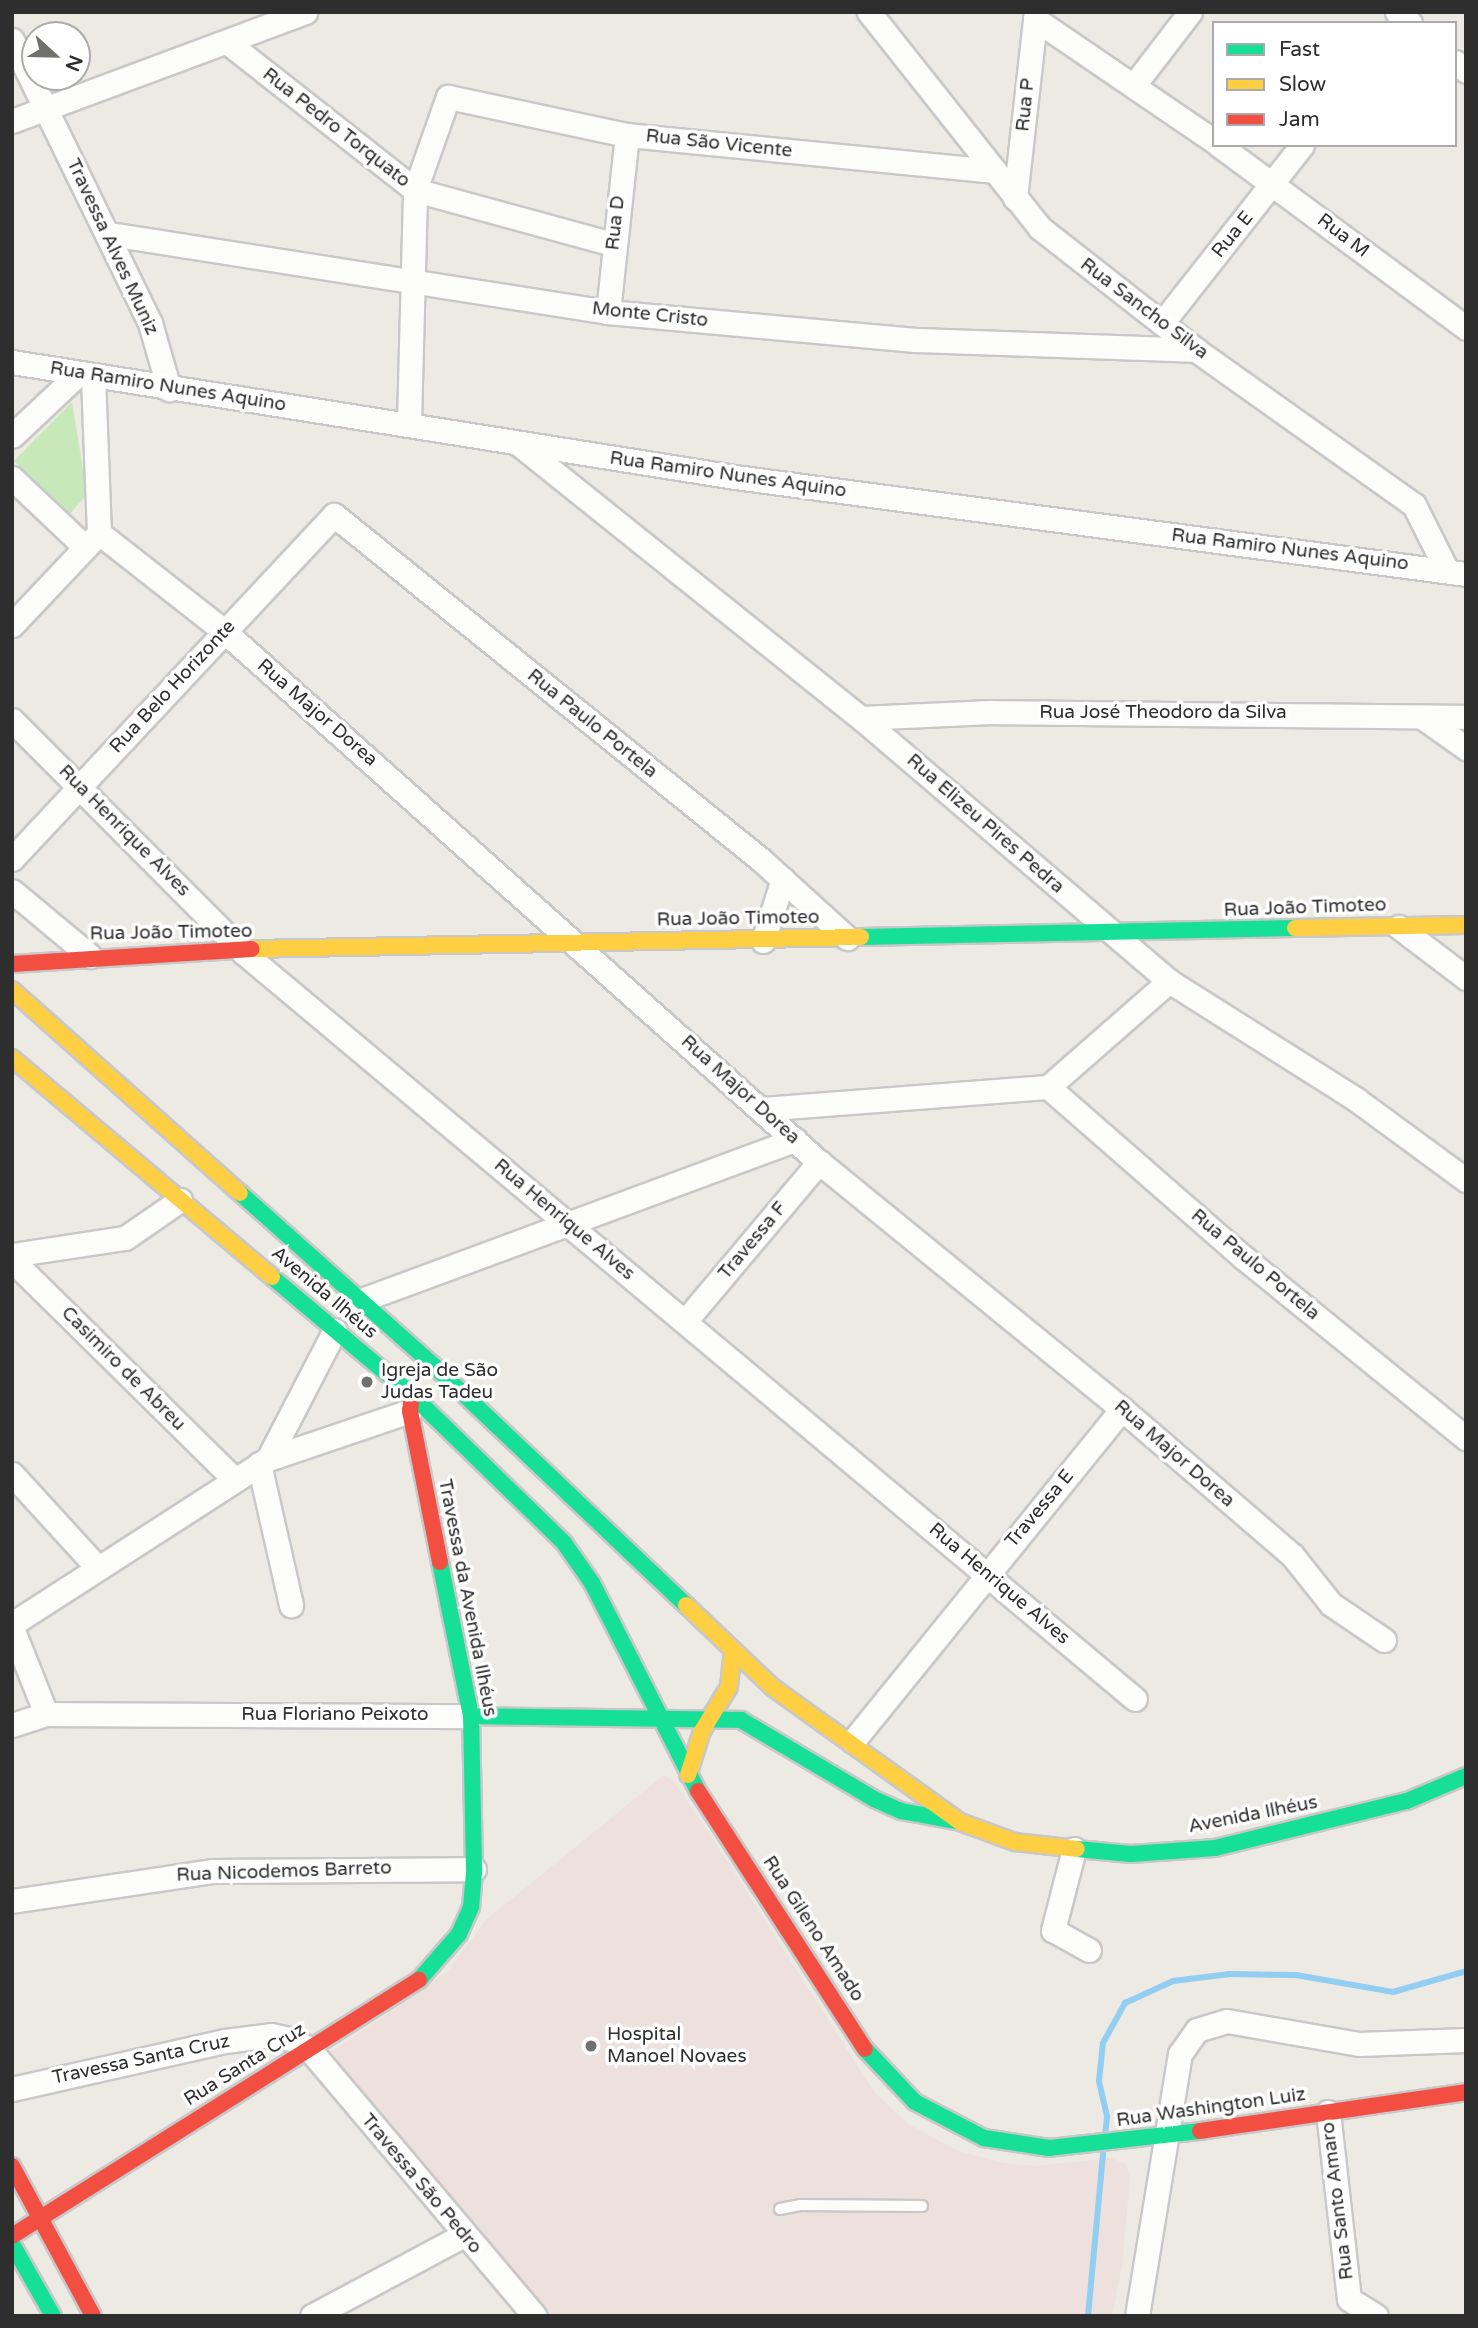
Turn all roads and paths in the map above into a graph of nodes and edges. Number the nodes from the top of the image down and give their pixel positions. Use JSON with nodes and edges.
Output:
{"nodes":[{"id":1,"x":305,"y":12,"type":"edge"},
{"id":2,"x":869,"y":12,"type":"edge"},
{"id":3,"x":1190,"y":12,"type":"edge"},
{"id":4,"x":1035,"y":16,"type":"edge"},
{"id":5,"x":12,"y":40,"type":"edge"},
{"id":6,"x":227,"y":42,"type":"junction"},
{"id":7,"x":1134,"y":85,"type":"junction"},
{"id":8,"x":45,"y":108,"type":"junction"},
{"id":9,"x":12,"y":121,"type":"edge"},
{"id":10,"x":627,"y":135,"type":"junction"},
{"id":11,"x":1212,"y":140,"type":"edge"},
{"id":12,"x":1222,"y":147,"type":"edge"},
{"id":13,"x":1301,"y":147,"type":"edge"},
{"id":14,"x":994,"y":171,"type":"junction"},
{"id":15,"x":1274,"y":183,"type":"junction"},
{"id":16,"x":415,"y":190,"type":"junction"},
{"id":17,"x":1015,"y":198,"type":"junction"},
{"id":18,"x":110,"y":234,"type":"junction"},
{"id":19,"x":613,"y":244,"type":"junction"},
{"id":20,"x":412,"y":282,"type":"junction"},
{"id":21,"x":608,"y":312,"type":"junction"},
{"id":22,"x":1162,"y":323,"type":"junction"},
{"id":23,"x":1466,"y":328,"type":"edge"},
{"id":24,"x":1195,"y":349,"type":"junction"},
{"id":25,"x":12,"y":362,"type":"edge"},
{"id":26,"x":85,"y":376,"type":"junction"},
{"id":27,"x":169,"y":389,"type":"junction"},
{"id":28,"x":409,"y":423,"type":"junction"},
{"id":29,"x":12,"y":436,"type":"edge"},
{"id":30,"x":520,"y":445,"type":"junction"},
{"id":31,"x":12,"y":478,"type":"edge"},
{"id":32,"x":334,"y":515,"type":"joint"},
{"id":33,"x":92,"y":540,"type":"junction"},
{"id":34,"x":1456,"y":572,"type":"edge"},
{"id":35,"x":12,"y":625,"type":"edge"},
{"id":36,"x":224,"y":631,"type":"junction"},
{"id":37,"x":1422,"y":717,"type":"junction"},
{"id":38,"x":861,"y":718,"type":"junction"},
{"id":39,"x":1466,"y":718,"type":"edge"},
{"id":40,"x":12,"y":720,"type":"edge"},
{"id":41,"x":1466,"y":748,"type":"edge"},
{"id":42,"x":81,"y":786,"type":"junction"},
{"id":43,"x":12,"y":859,"type":"edge"},
{"id":44,"x":783,"y":878,"type":"junction"},
{"id":45,"x":12,"y":891,"type":"edge"},
{"id":46,"x":1466,"y":925,"type":"edge"},
{"id":47,"x":1399,"y":927,"type":"junction"},
{"id":48,"x":1114,"y":935,"type":"junction"},
{"id":49,"x":847,"y":938,"type":"junction"},
{"id":50,"x":763,"y":941,"type":"junction"},
{"id":51,"x":576,"y":942,"type":"junction"},
{"id":52,"x":244,"y":953,"type":"junction"},
{"id":53,"x":90,"y":956,"type":"junction"},
{"id":54,"x":12,"y":964,"type":"edge"},
{"id":55,"x":1466,"y":978,"type":"edge"},
{"id":56,"x":1169,"y":981,"type":"junction"},
{"id":57,"x":12,"y":990,"type":"edge"},
{"id":58,"x":12,"y":1058,"type":"edge"},
{"id":59,"x":1048,"y":1087,"type":"junction"},
{"id":60,"x":761,"y":1109,"type":"junction"},
{"id":61,"x":794,"y":1140,"type":"junction"},
{"id":62,"x":819,"y":1162,"type":"junction"},
{"id":63,"x":1466,"y":1180,"type":"edge"},
{"id":64,"x":180,"y":1200,"type":"junction"},
{"id":65,"x":571,"y":1226,"type":"junction"},
{"id":66,"x":12,"y":1257,"type":"edge"},
{"id":67,"x":359,"y":1301,"type":"junction"},
{"id":68,"x":686,"y":1320,"type":"junction"},
{"id":69,"x":335,"y":1330,"type":"junction"},
{"id":70,"x":411,"y":1403,"type":"junction"},
{"id":71,"x":1122,"y":1409,"type":"junction"},
{"id":72,"x":1466,"y":1438,"type":"edge"},
{"id":73,"x":264,"y":1462,"type":"junction"},
{"id":74,"x":12,"y":1475,"type":"edge"},
{"id":75,"x":234,"y":1479,"type":"junction"},
{"id":76,"x":96,"y":1566,"type":"junction"},
{"id":77,"x":987,"y":1573,"type":"junction"},
{"id":78,"x":291,"y":1605,"type":"dead end"},
{"id":79,"x":12,"y":1626,"type":"edge"},
{"id":80,"x":1384,"y":1640,"type":"dead end"},
{"id":81,"x":733,"y":1651,"type":"junction"},
{"id":82,"x":1135,"y":1699,"type":"dead end"},
{"id":83,"x":46,"y":1714,"type":"junction"},
{"id":84,"x":471,"y":1716,"type":"junction"},
{"id":85,"x":659,"y":1721,"type":"junction"},
{"id":86,"x":711,"y":1721,"type":"junction"},
{"id":87,"x":12,"y":1725,"type":"edge"},
{"id":88,"x":853,"y":1741,"type":"junction"},
{"id":89,"x":688,"y":1775,"type":"junction"},
{"id":90,"x":1466,"y":1776,"type":"edge"},
{"id":91,"x":960,"y":1822,"type":"junction"},
{"id":92,"x":1074,"y":1850,"type":"junction"},
{"id":93,"x":474,"y":1869,"type":"junction"},
{"id":94,"x":12,"y":1901,"type":"edge"},
{"id":95,"x":459,"y":1934,"type":"joint"},
{"id":96,"x":1089,"y":1950,"type":"dead end"},
{"id":97,"x":1466,"y":2040,"type":"edge"},
{"id":98,"x":310,"y":2050,"type":"junction"},
{"id":99,"x":12,"y":2089,"type":"edge"},
{"id":100,"x":1466,"y":2092,"type":"edge"},
{"id":101,"x":1328,"y":2112,"type":"junction"},
{"id":102,"x":963,"y":2130,"type":"joint"},
{"id":103,"x":1168,"y":2136,"type":"junction"},
{"id":104,"x":12,"y":2166,"type":"edge"},
{"id":105,"x":922,"y":2206,"type":"dead end"},
{"id":106,"x":780,"y":2209,"type":"dead end"},
{"id":107,"x":41,"y":2218,"type":"junction"},
{"id":108,"x":464,"y":2235,"type":"junction"},
{"id":109,"x":12,"y":2236,"type":"edge"},
{"id":110,"x":12,"y":2244,"type":"edge"},
{"id":111,"x":1346,"y":2307,"type":"edge"},
{"id":112,"x":53,"y":2316,"type":"edge"},
{"id":113,"x":93,"y":2316,"type":"edge"},
{"id":114,"x":312,"y":2316,"type":"edge"},
{"id":115,"x":535,"y":2316,"type":"edge"},
{"id":116,"x":1137,"y":2316,"type":"edge"},
{"id":117,"x":1377,"y":2316,"type":"edge"}],
"edges":[{"from":1,"to":6,"type":"street"},
{"from":2,"to":14,"type":"street","name":"Rua Sancho Silva"},
{"from":3,"to":7,"type":"street"},
{"from":4,"to":7,"type":"street"},
{"from":4,"to":17,"type":"street","name":"Rua P"},
{"from":5,"to":8,"type":"street","name":"Travessa Alves Muniz"},
{"from":6,"to":8,"type":"street"},
{"from":6,"to":16,"type":"street","name":"Rua Pedro Torquato"},
{"from":7,"to":11,"type":"street"},
{"from":8,"to":9,"type":"street"},
{"from":8,"to":18,"type":"street","name":"Travessa Alves Muniz"},
{"from":10,"to":14,"type":"street","name":"Rua São Vicente"},
{"from":10,"to":16,"type":"street","name":"Rua São Vicente"},
{"from":10,"to":19,"type":"street","name":"Rua D"},
{"from":12,"to":15,"type":"street","name":"Rua M"},
{"from":13,"to":15,"type":"street","name":"Rua E"},
{"from":14,"to":17,"type":"street","name":"Rua Sancho Silva"},
{"from":15,"to":22,"type":"street","name":"Rua E"},
{"from":15,"to":23,"type":"street","name":"Rua M"},
{"from":16,"to":19,"type":"street","name":"Rua Pedro Torquato"},
{"from":16,"to":20,"type":"street"},
{"from":17,"to":22,"type":"street","name":"Rua Sancho Silva"},
{"from":18,"to":20,"type":"street","name":"Monte Cristo"},
{"from":18,"to":27,"type":"street","name":"Travessa Alves Muniz"},
{"from":19,"to":21,"type":"street","name":"Rua D"},
{"from":20,"to":21,"type":"street","name":"Monte Cristo"},
{"from":20,"to":28,"type":"street"},
{"from":21,"to":24,"type":"street","name":"Monte Cristo"},
{"from":22,"to":24,"type":"street","name":"Rua Sancho Silva"},
{"from":24,"to":34,"type":"street","name":"Rua Sancho Silva"},
{"from":25,"to":26,"type":"street","name":"Rua Ramiro Nunes Aquino"},
{"from":26,"to":27,"type":"street","name":"Rua Ramiro Nunes Aquino"},
{"from":26,"to":29,"type":"street"},
{"from":26,"to":33,"type":"street"},
{"from":27,"to":28,"type":"street","name":"Rua Ramiro Nunes Aquino"},
{"from":28,"to":30,"type":"street","name":"Rua Ramiro Nunes Aquino"},
{"from":30,"to":34,"type":"street","name":"Rua Ramiro Nunes Aquino"},
{"from":30,"to":38,"type":"street","name":"Rua Elizeu Pires Pedra"},
{"from":31,"to":33,"type":"street","name":"Rua Major Dorea"},
{"from":32,"to":36,"type":"street","name":"Rua Belo Horizonte"},
{"from":32,"to":44,"type":"street","name":"Rua Paulo Portela"},
{"from":33,"to":35,"type":"street"},
{"from":33,"to":36,"type":"street","name":"Rua Major Dorea"},
{"from":36,"to":42,"type":"street","name":"Rua Belo Horizonte"},
{"from":36,"to":51,"type":"street","name":"Rua Major Dorea"},
{"from":37,"to":38,"type":"street","name":"Rua José Theodoro da Silva"},
{"from":37,"to":39,"type":"street","name":"Rua José Theodoro da Silva"},
{"from":37,"to":41,"type":"street"},
{"from":38,"to":48,"type":"street","name":"Rua Elizeu Pires Pedra"},
{"from":40,"to":42,"type":"street","name":"Rua Henrique Alves"},
{"from":42,"to":43,"type":"street","name":"Rua Belo Horizonte"},
{"from":42,"to":52,"type":"street","name":"Rua Henrique Alves"},
{"from":44,"to":49,"type":"street","name":"Rua Paulo Portela"},
{"from":44,"to":50,"type":"street"},
{"from":45,"to":53,"type":"street"},
{"from":46,"to":47,"type":"main road","name":"Rua João Timoteo"},
{"from":47,"to":48,"type":"main road","name":"Rua João Timoteo"},
{"from":47,"to":55,"type":"street"},
{"from":48,"to":49,"type":"main road","name":"Rua João Timoteo"},
{"from":48,"to":56,"type":"street","name":"Rua Elizeu Pires Pedra"},
{"from":49,"to":50,"type":"main road","name":"Rua João Timoteo"},
{"from":50,"to":51,"type":"main road","name":"Rua João Timoteo"},
{"from":51,"to":52,"type":"main road","name":"Rua João Timoteo"},
{"from":51,"to":60,"type":"street","name":"Rua Major Dorea"},
{"from":52,"to":53,"type":"main road","name":"Rua João Timoteo"},
{"from":52,"to":65,"type":"street","name":"Rua Henrique Alves"},
{"from":53,"to":54,"type":"main road","name":"Rua João Timoteo"},
{"from":56,"to":59,"type":"street"},
{"from":56,"to":63,"type":"street","name":"Rua Elizeu Pires Pedra"},
{"from":57,"to":67,"type":"main road","name":"Avenida Ilhéus"},
{"from":58,"to":64,"type":"main road","name":"Avenida Ilhéus"},
{"from":59,"to":60,"type":"street"},
{"from":59,"to":72,"type":"street","name":"Rua Paulo Portela"},
{"from":60,"to":61,"type":"street","name":"Rua Major Dorea"},
{"from":61,"to":62,"type":"street","name":"Rua Major Dorea"},
{"from":61,"to":65,"type":"street"},
{"from":62,"to":68,"type":"street","name":"Travessa F"},
{"from":62,"to":71,"type":"street","name":"Rua Major Dorea"},
{"from":64,"to":66,"type":"street"},
{"from":64,"to":69,"type":"main road","name":"Avenida Ilhéus"},
{"from":65,"to":67,"type":"street"},
{"from":65,"to":68,"type":"street","name":"Rua Henrique Alves"},
{"from":66,"to":75,"type":"street","name":"Casimiro de Abreu"},
{"from":67,"to":81,"type":"main road","name":"Avenida Ilhéus"},
{"from":68,"to":77,"type":"street","name":"Rua Henrique Alves"},
{"from":69,"to":70,"type":"main road","name":"Avenida Ilhéus"},
{"from":69,"to":73,"type":"street"},
{"from":70,"to":73,"type":"street"},
{"from":70,"to":84,"type":"main road","name":"Travessa da Avenida Ilhéus"},
{"from":70,"to":85,"type":"main road","name":"Avenida Ilhéus"},
{"from":71,"to":77,"type":"street","name":"Travessa E"},
{"from":71,"to":80,"type":"street","name":"Rua Major Dorea"},
{"from":73,"to":75,"type":"street"},
{"from":73,"to":78,"type":"street"},
{"from":74,"to":76,"type":"street"},
{"from":75,"to":76,"type":"street"},
{"from":76,"to":79,"type":"street"},
{"from":77,"to":82,"type":"street","name":"Rua Henrique Alves"},
{"from":77,"to":88,"type":"street","name":"Travessa E"},
{"from":79,"to":83,"type":"street"},
{"from":81,"to":86,"type":"main road"},
{"from":81,"to":88,"type":"main road","name":"Avenida Ilhéus"},
{"from":83,"to":84,"type":"street","name":"Rua Floriano Peixoto"},
{"from":83,"to":87,"type":"street","name":"Rua Floriano Peixoto"},
{"from":84,"to":85,"type":"main road","name":"Rua Floriano Peixoto"},
{"from":84,"to":93,"type":"main road","name":"Travessa da Avenida Ilhéus"},
{"from":85,"to":86,"type":"main road","name":"Avenida Ilhéus"},
{"from":85,"to":89,"type":"main road","name":"Rua Gileno Amado"},
{"from":86,"to":89,"type":"main road"},
{"from":86,"to":91,"type":"main road","name":"Avenida Ilhéus"},
{"from":88,"to":91,"type":"main road","name":"Avenida Ilhéus"},
{"from":89,"to":102,"type":"main road","name":"Rua Gileno Amado"},
{"from":90,"to":92,"type":"main road","name":"Avenida Ilhéus"},
{"from":91,"to":92,"type":"main road","name":"Avenida Ilhéus"},
{"from":92,"to":96,"type":"street"},
{"from":93,"to":94,"type":"street","name":"Rua Nicodemos Barreto"},
{"from":93,"to":95,"type":"main road","name":"Travessa da Avenida Ilhéus"},
{"from":95,"to":98,"type":"main road","name":"Rua Santa Cruz"},
{"from":97,"to":103,"type":"street"},
{"from":98,"to":99,"type":"street","name":"Travessa Santa Cruz"},
{"from":98,"to":107,"type":"main road","name":"Rua Santa Cruz"},
{"from":98,"to":108,"type":"street","name":"Travessa São Pedro"},
{"from":100,"to":101,"type":"main road","name":"Rua Washington Luiz"},
{"from":101,"to":103,"type":"main road","name":"Rua Washington Luiz"},
{"from":101,"to":111,"type":"street","name":"Rua Santo Amaro"},
{"from":102,"to":103,"type":"main road","name":"Rua Washington Luiz"},
{"from":103,"to":116,"type":"street"},
{"from":104,"to":107,"type":"main road"},
{"from":105,"to":106,"type":"lane"},
{"from":107,"to":109,"type":"main road","name":"Rua Santa Cruz"},
{"from":107,"to":113,"type":"main road"},
{"from":108,"to":114,"type":"street"},
{"from":108,"to":115,"type":"street","name":"Travessa São Pedro"},
{"from":110,"to":112,"type":"main road"},
{"from":111,"to":117,"type":"street","name":"Rua Santo Amaro"}]}
